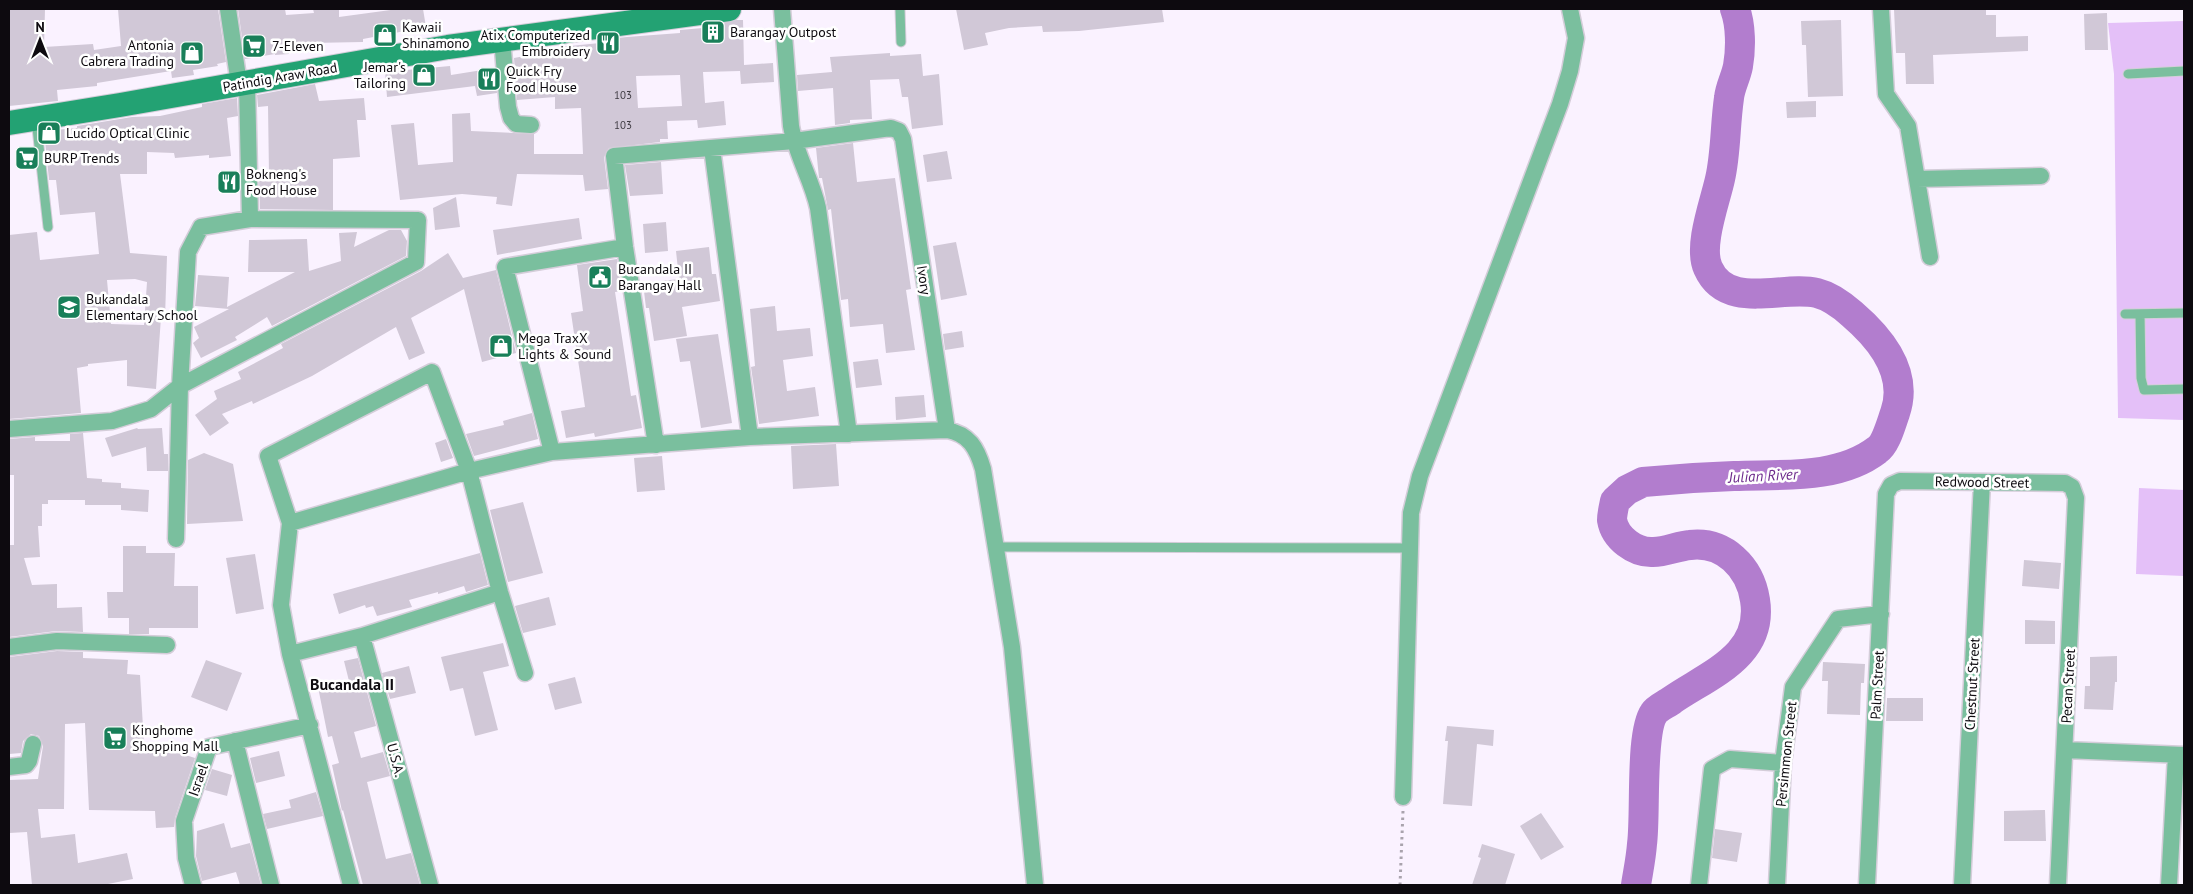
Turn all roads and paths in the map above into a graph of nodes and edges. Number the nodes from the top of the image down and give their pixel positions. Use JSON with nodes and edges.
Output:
{"nodes":[{"id":1,"x":228,"y":9,"type":"edge"},
{"id":2,"x":729,"y":9,"type":"edge"},
{"id":3,"x":782,"y":9,"type":"edge"},
{"id":4,"x":900,"y":9,"type":"edge"},
{"id":5,"x":1570,"y":9,"type":"edge"},
{"id":6,"x":1881,"y":9,"type":"edge"},
{"id":7,"x":502,"y":39,"type":"junction"},
{"id":8,"x":901,"y":42,"type":"dead end"},
{"id":9,"x":2184,"y":71,"type":"edge"},
{"id":10,"x":2128,"y":74,"type":"dead end"},
{"id":11,"x":243,"y":84,"type":"junction"},
{"id":12,"x":36,"y":119,"type":"junction"},
{"id":13,"x":9,"y":123,"type":"edge"},
{"id":14,"x":531,"y":126,"type":"dead end"},
{"id":15,"x":794,"y":141,"type":"junction"},
{"id":16,"x":712,"y":148,"type":"junction"},
{"id":17,"x":2041,"y":176,"type":"dead end"},
{"id":18,"x":1917,"y":179,"type":"junction"},
{"id":19,"x":250,"y":219,"type":"junction"},
{"id":20,"x":48,"y":227,"type":"dead end"},
{"id":21,"x":625,"y":247,"type":"junction"},
{"id":22,"x":1930,"y":257,"type":"dead end"},
{"id":23,"x":2184,"y":313,"type":"edge"},
{"id":24,"x":2125,"y":314,"type":"dead end"},
{"id":25,"x":2140,"y":314,"type":"junction"},
{"id":26,"x":180,"y":386,"type":"junction"},
{"id":27,"x":2184,"y":389,"type":"edge"},
{"id":28,"x":9,"y":430,"type":"edge"},
{"id":29,"x":947,"y":430,"type":"junction"},
{"id":30,"x":850,"y":434,"type":"junction"},
{"id":31,"x":750,"y":437,"type":"junction"},
{"id":32,"x":656,"y":445,"type":"junction"},
{"id":33,"x":552,"y":452,"type":"junction"},
{"id":34,"x":469,"y":471,"type":"junction"},
{"id":35,"x":1982,"y":482,"type":"junction"},
{"id":36,"x":1891,"y":485,"type":"joint"},
{"id":37,"x":2072,"y":487,"type":"joint"},
{"id":38,"x":290,"y":523,"type":"junction"},
{"id":39,"x":176,"y":539,"type":"dead end"},
{"id":40,"x":997,"y":547,"type":"junction"},
{"id":41,"x":1410,"y":548,"type":"junction"},
{"id":42,"x":500,"y":592,"type":"junction"},
{"id":43,"x":1881,"y":614,"type":"junction"},
{"id":44,"x":362,"y":636,"type":"junction"},
{"id":45,"x":167,"y":645,"type":"dead end"},
{"id":46,"x":9,"y":647,"type":"edge"},
{"id":47,"x":290,"y":654,"type":"junction"},
{"id":48,"x":525,"y":673,"type":"dead end"},
{"id":49,"x":310,"y":725,"type":"junction"},
{"id":50,"x":235,"y":741,"type":"junction"},
{"id":51,"x":33,"y":744,"type":"dead end"},
{"id":52,"x":2065,"y":750,"type":"junction"},
{"id":53,"x":2180,"y":755,"type":"edge"},
{"id":54,"x":1783,"y":763,"type":"junction"},
{"id":55,"x":9,"y":767,"type":"edge"},
{"id":56,"x":1403,"y":797,"type":"joint"},
{"id":57,"x":193,"y":885,"type":"edge"},
{"id":58,"x":272,"y":885,"type":"edge"},
{"id":59,"x":351,"y":885,"type":"edge"},
{"id":60,"x":430,"y":885,"type":"edge"},
{"id":61,"x":1036,"y":885,"type":"edge"},
{"id":62,"x":1400,"y":885,"type":"edge"},
{"id":63,"x":1699,"y":885,"type":"edge"},
{"id":64,"x":1778,"y":885,"type":"edge"},
{"id":65,"x":1867,"y":885,"type":"edge"},
{"id":66,"x":1962,"y":885,"type":"edge"},
{"id":67,"x":2058,"y":885,"type":"edge"},
{"id":68,"x":2169,"y":885,"type":"edge"}],
"edges":[{"from":1,"to":11,"type":"street"},
{"from":2,"to":7,"type":"main road","name":"Patindig Araw Road"},
{"from":3,"to":15,"type":"street"},
{"from":4,"to":8,"type":"lane"},
{"from":5,"to":41,"type":"street"},
{"from":6,"to":18,"type":"street"},
{"from":7,"to":11,"type":"main road","name":"Patindig Araw Road"},
{"from":7,"to":14,"type":"street"},
{"from":9,"to":10,"type":"lane"},
{"from":11,"to":12,"type":"main road","name":"Patindig Araw Road"},
{"from":11,"to":19,"type":"street"},
{"from":12,"to":13,"type":"main road","name":"Patindig Araw Road"},
{"from":12,"to":20,"type":"lane"},
{"from":15,"to":16,"type":"street"},
{"from":15,"to":29,"type":"street","name":"Ivory"},
{"from":15,"to":30,"type":"street"},
{"from":16,"to":21,"type":"street"},
{"from":16,"to":31,"type":"street"},
{"from":17,"to":18,"type":"street"},
{"from":18,"to":22,"type":"street"},
{"from":19,"to":26,"type":"street"},
{"from":19,"to":26,"type":"street"},
{"from":21,"to":32,"type":"street"},
{"from":21,"to":33,"type":"street"},
{"from":23,"to":25,"type":"lane"},
{"from":24,"to":25,"type":"lane"},
{"from":25,"to":27,"type":"lane"},
{"from":26,"to":28,"type":"street"},
{"from":26,"to":39,"type":"street"},
{"from":29,"to":30,"type":"street"},
{"from":29,"to":40,"type":"street"},
{"from":30,"to":31,"type":"street"},
{"from":31,"to":32,"type":"street"},
{"from":32,"to":33,"type":"street"},
{"from":33,"to":34,"type":"street"},
{"from":34,"to":38,"type":"street"},
{"from":34,"to":38,"type":"street"},
{"from":34,"to":42,"type":"street"},
{"from":35,"to":36,"type":"street","name":"Redwood Street"},
{"from":35,"to":37,"type":"street","name":"Redwood Street"},
{"from":35,"to":66,"type":"street","name":"Chestnut Street"},
{"from":36,"to":43,"type":"street","name":"Palm Street"},
{"from":37,"to":52,"type":"street","name":"Pecan Street"},
{"from":38,"to":47,"type":"street"},
{"from":40,"to":41,"type":"lane"},
{"from":40,"to":61,"type":"street"},
{"from":41,"to":56,"type":"street"},
{"from":42,"to":44,"type":"street"},
{"from":42,"to":48,"type":"street"},
{"from":43,"to":54,"type":"street","name":"Persimmon Street"},
{"from":43,"to":65,"type":"street","name":"Palm Street"},
{"from":44,"to":47,"type":"street"},
{"from":44,"to":60,"type":"street","name":"U.S.A."},
{"from":45,"to":46,"type":"street"},
{"from":47,"to":49,"type":"street"},
{"from":49,"to":50,"type":"street","name":"Israel"},
{"from":49,"to":59,"type":"street"},
{"from":50,"to":57,"type":"street","name":"Israel"},
{"from":50,"to":58,"type":"street"},
{"from":51,"to":55,"type":"street"},
{"from":52,"to":53,"type":"street"},
{"from":52,"to":67,"type":"street","name":"Pecan Street"},
{"from":53,"to":68,"type":"street"},
{"from":54,"to":63,"type":"street"},
{"from":54,"to":64,"type":"street","name":"Persimmon Street"},
{"from":56,"to":62,"type":"path"}]}
